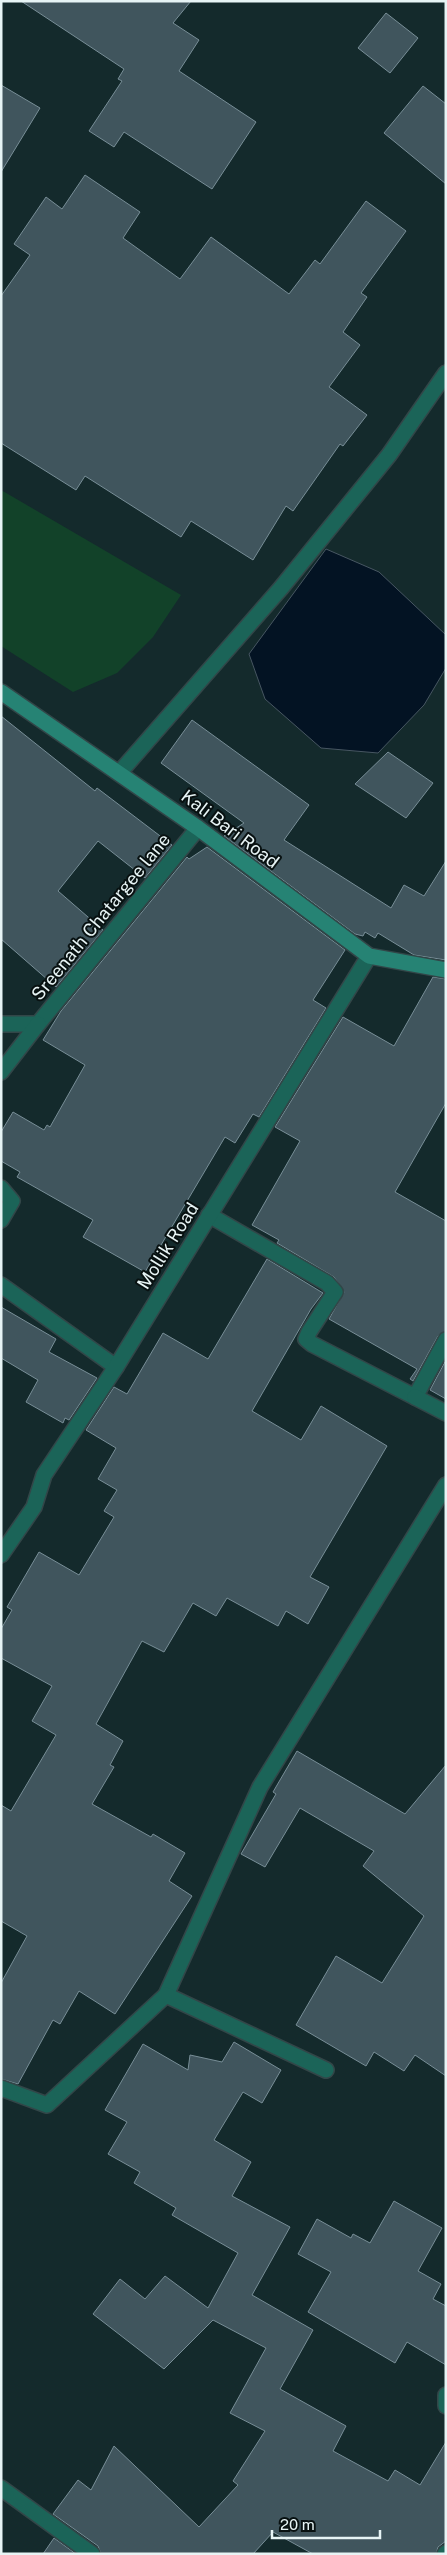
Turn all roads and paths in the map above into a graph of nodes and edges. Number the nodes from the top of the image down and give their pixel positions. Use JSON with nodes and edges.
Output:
{"nodes":[{"id":1,"x":446,"y":373,"type":"edge"},
{"id":2,"x":1,"y":692,"type":"edge"},
{"id":3,"x":120,"y":772,"type":"junction"},
{"id":4,"x":198,"y":828,"type":"junction"},
{"id":5,"x":369,"y":956,"type":"junction"},
{"id":6,"x":446,"y":970,"type":"edge"},
{"id":7,"x":1,"y":1024,"type":"edge"},
{"id":8,"x":38,"y":1024,"type":"junction"},
{"id":9,"x":1,"y":1072,"type":"edge"},
{"id":10,"x":1,"y":1188,"type":"edge"},
{"id":11,"x":209,"y":1215,"type":"junction"},
{"id":12,"x":1,"y":1220,"type":"edge"},
{"id":13,"x":1,"y":1285,"type":"edge"},
{"id":14,"x":446,"y":1340,"type":"edge"},
{"id":15,"x":116,"y":1366,"type":"junction"},
{"id":16,"x":415,"y":1397,"type":"junction"},
{"id":17,"x":446,"y":1413,"type":"edge"},
{"id":18,"x":446,"y":1485,"type":"edge"},
{"id":19,"x":1,"y":1555,"type":"edge"},
{"id":20,"x":166,"y":1995,"type":"junction"},
{"id":21,"x":326,"y":2070,"type":"dead end"},
{"id":22,"x":1,"y":2088,"type":"edge"},
{"id":23,"x":446,"y":2395,"type":"edge"},
{"id":24,"x":446,"y":2406,"type":"edge"},
{"id":25,"x":1,"y":2488,"type":"edge"},
{"id":26,"x":92,"y":2554,"type":"edge"}],
"edges":[{"from":1,"to":3,"type":"street"},
{"from":2,"to":3,"type":"street","name":"Kali Bari Road"},
{"from":3,"to":4,"type":"street","name":"Kali Bari Road"},
{"from":4,"to":5,"type":"street","name":"Kali Bari Road"},
{"from":4,"to":8,"type":"street","name":"Sreenath Chatargee lane"},
{"from":5,"to":6,"type":"street","name":"Kali Bari Road"},
{"from":5,"to":11,"type":"street","name":"Mollik Road"},
{"from":7,"to":8,"type":"street","name":"Sreenath Chatargee lane"},
{"from":8,"to":9,"type":"street"},
{"from":10,"to":12,"type":"street"},
{"from":11,"to":15,"type":"street","name":"Mollik Road"},
{"from":11,"to":16,"type":"street"},
{"from":13,"to":15,"type":"street"},
{"from":14,"to":16,"type":"street"},
{"from":15,"to":19,"type":"street","name":"Mollik Road"},
{"from":16,"to":17,"type":"street"},
{"from":18,"to":20,"type":"street"},
{"from":20,"to":21,"type":"street"},
{"from":20,"to":22,"type":"street"},
{"from":23,"to":24,"type":"street"},
{"from":25,"to":26,"type":"street"}]}
